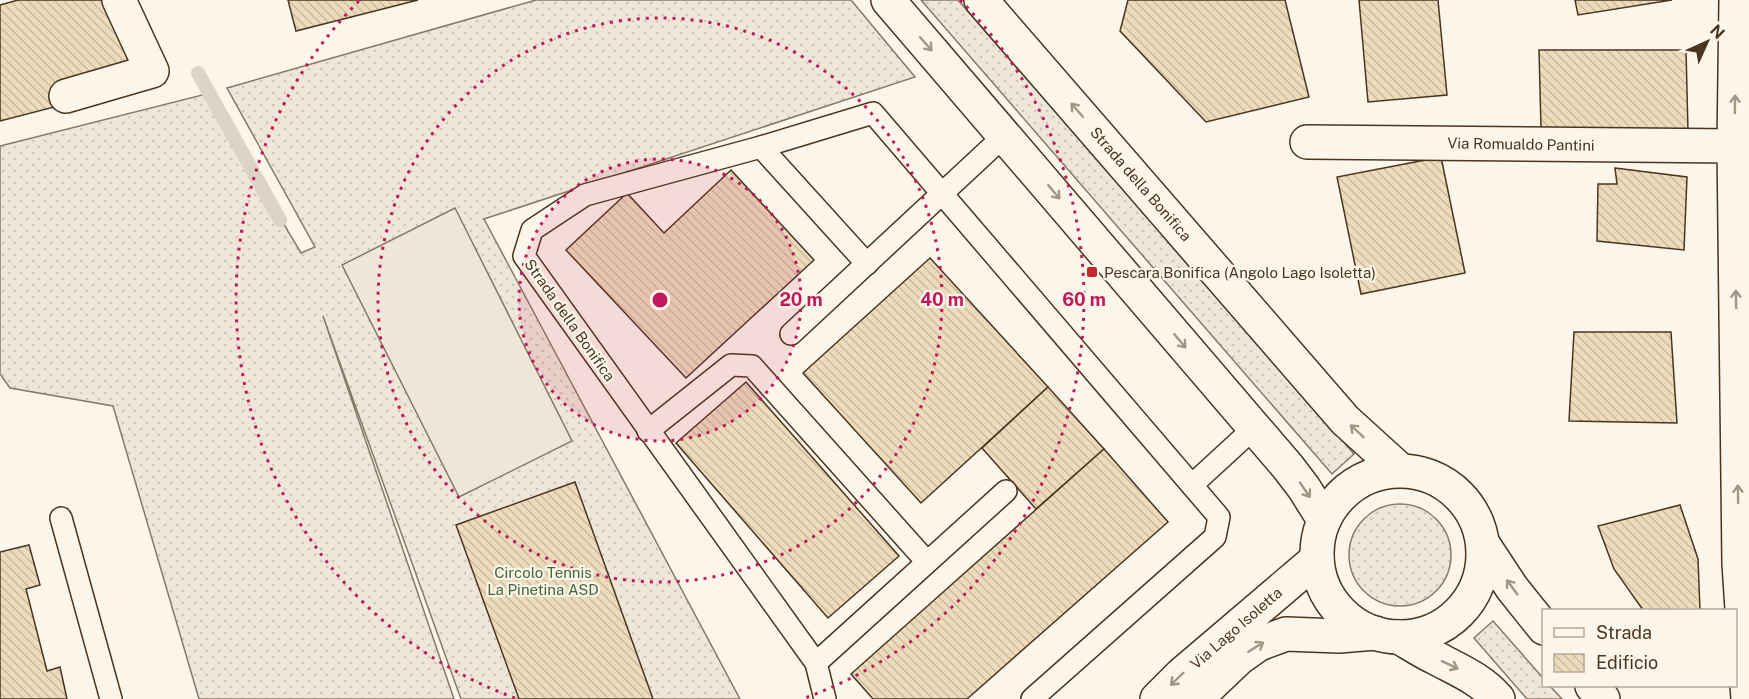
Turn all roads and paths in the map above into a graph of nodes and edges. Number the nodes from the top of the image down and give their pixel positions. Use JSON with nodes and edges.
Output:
{"nodes":[{"id":1,"x":119,"y":0,"type":"edge"},
{"id":2,"x":888,"y":0,"type":"edge"},
{"id":3,"x":981,"y":0,"type":"edge"},
{"id":4,"x":1736,"y":0,"type":"edge"},
{"id":5,"x":66,"y":96,"type":"dead end"},
{"id":6,"x":1005,"y":135,"type":"junction"},
{"id":7,"x":1307,"y":142,"type":"dead end"},
{"id":8,"x":1734,"y":146,"type":"junction"},
{"id":9,"x":761,"y":147,"type":"junction"},
{"id":10,"x":943,"y":195,"type":"junction"},
{"id":11,"x":867,"y":264,"type":"junction"},
{"id":12,"x":791,"y":334,"type":"dead end"},
{"id":13,"x":1254,"y":429,"type":"junction"},
{"id":14,"x":648,"y":431,"type":"junction"},
{"id":15,"x":1400,"y":470,"type":"junction"},
{"id":16,"x":1192,"y":485,"type":"junction"},
{"id":17,"x":1006,"y":490,"type":"dead end"},
{"id":18,"x":61,"y":518,"type":"dead end"},
{"id":19,"x":1324,"y":520,"type":"junction"},
{"id":20,"x":1482,"y":544,"type":"junction"},
{"id":21,"x":1317,"y":559,"type":"junction"},
{"id":22,"x":927,"y":562,"type":"junction"},
{"id":23,"x":1542,"y":626,"type":"edge"},
{"id":24,"x":1387,"y":635,"type":"junction"},
{"id":25,"x":816,"y":663,"type":"junction"},
{"id":26,"x":1593,"y":687,"type":"edge"},
{"id":27,"x":1490,"y":696,"type":"edge"},
{"id":28,"x":111,"y":699,"type":"edge"},
{"id":29,"x":825,"y":699,"type":"edge"},
{"id":30,"x":1032,"y":699,"type":"edge"},
{"id":31,"x":1157,"y":699,"type":"edge"},
{"id":32,"x":1196,"y":699,"type":"edge"},
{"id":33,"x":1603,"y":699,"type":"edge"},
{"id":34,"x":1748,"y":699,"type":"edge"}],
"edges":[{"from":1,"to":5,"type":"main road"},
{"from":2,"to":6,"type":"main road","one_way":true},
{"from":15,"to":3,"type":"main road","name":"Strada della Bonifica","one_way":true},
{"from":8,"to":4,"type":"main road","one_way":true},
{"from":6,"to":10,"type":"lane"},
{"from":6,"to":13,"type":"main road","one_way":true},
{"from":7,"to":8,"type":"main road","name":"Via Romualdo Pantini"},
{"from":34,"to":8,"type":"main road","one_way":true},
{"from":9,"to":10,"type":"lane","name":"Strada della Bonifica"},
{"from":9,"to":11,"type":"lane"},
{"from":9,"to":14,"type":"lane","name":"Strada della Bonifica"},
{"from":10,"to":11,"type":"lane"},
{"from":10,"to":16,"type":"lane","name":"Strada della Bonifica"},
{"from":11,"to":12,"type":"lane"},
{"from":13,"to":16,"type":"lane"},
{"from":13,"to":19,"type":"main road","one_way":true},
{"from":14,"to":22,"type":"lane"},
{"from":14,"to":25,"type":"lane","name":"Strada della Bonifica"},
{"from":15,"to":19,"type":"main road"},
{"from":15,"to":20,"type":"main road"},
{"from":16,"to":30,"type":"lane","name":"Strada della Bonifica"},
{"from":17,"to":22,"type":"lane"},
{"from":18,"to":28,"type":"lane"},
{"from":19,"to":21,"type":"main road"},
{"from":23,"to":20,"type":"main road","one_way":true},
{"from":20,"to":24,"type":"main road"},
{"from":21,"to":24,"type":"main road"},
{"from":21,"to":31,"type":"main road","name":"Via Lago Isoletta","one_way":true},
{"from":22,"to":25,"type":"lane"},
{"from":24,"to":27,"type":"main road","one_way":true},
{"from":32,"to":24,"type":"main road","name":"Via Lago Isoletta","one_way":true},
{"from":25,"to":29,"type":"lane","name":"Strada della Bonifica"},
{"from":26,"to":33,"type":"main road"}]}
